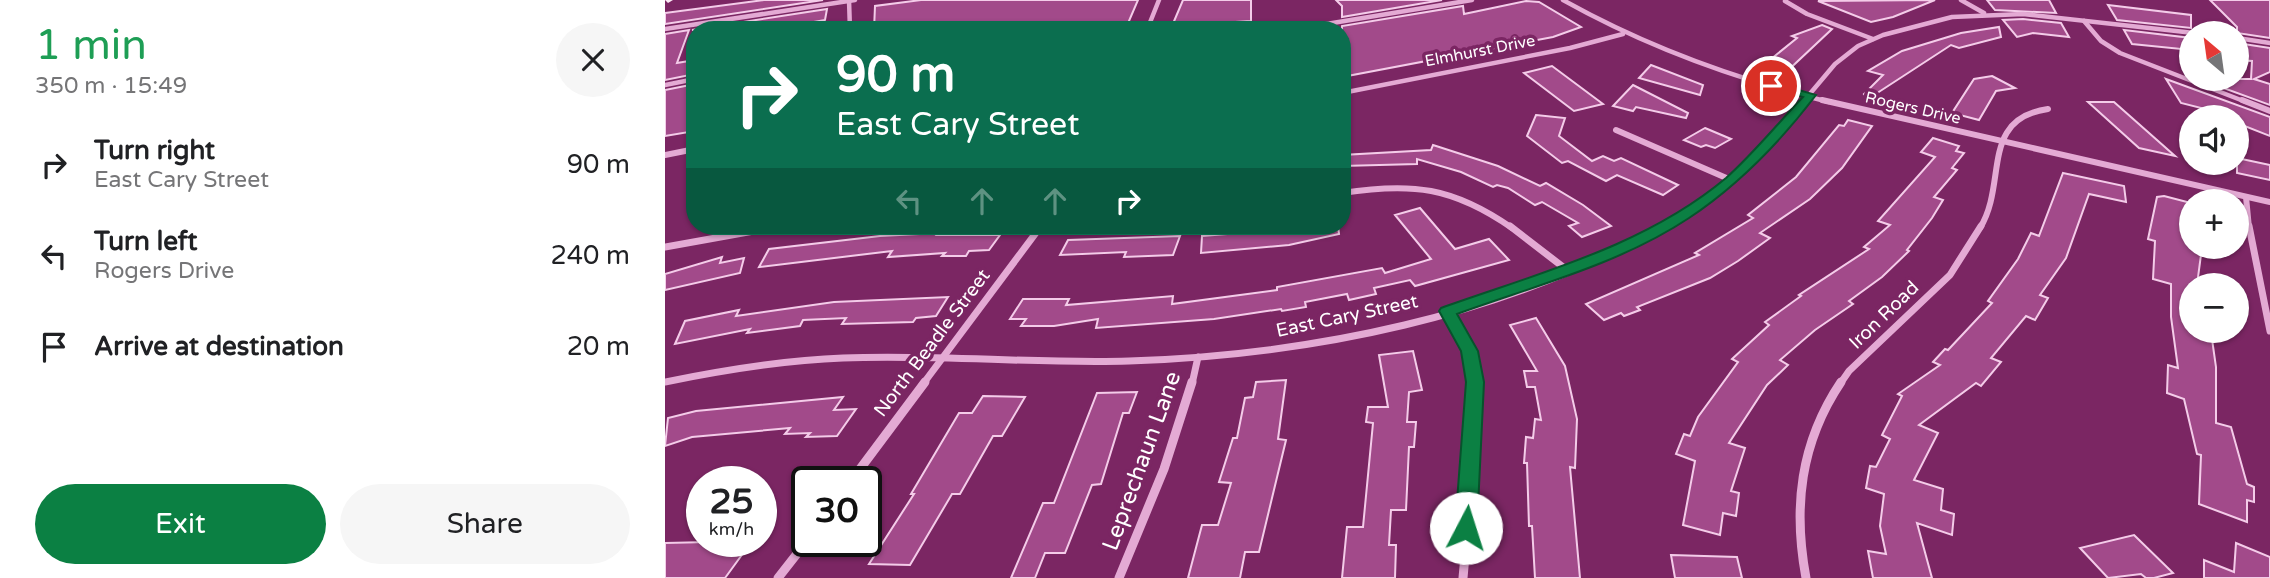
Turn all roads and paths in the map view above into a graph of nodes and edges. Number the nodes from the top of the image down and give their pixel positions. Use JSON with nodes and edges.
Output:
{"nodes":[{"id":1,"x":849,"y":0,"type":"edge"},
{"id":2,"x":855,"y":0,"type":"edge"},
{"id":3,"x":1159,"y":0,"type":"edge"},
{"id":4,"x":1472,"y":0,"type":"edge"},
{"id":5,"x":1563,"y":0,"type":"edge"},
{"id":6,"x":1961,"y":0,"type":"edge"},
{"id":7,"x":1785,"y":1,"type":"edge"},
{"id":8,"x":1984,"y":13,"type":"junction"},
{"id":9,"x":716,"y":21,"type":"edge"},
{"id":10,"x":849,"y":21,"type":"edge"},
{"id":11,"x":1151,"y":21,"type":"edge"},
{"id":12,"x":1345,"y":21,"type":"edge"},
{"id":13,"x":2084,"y":21,"type":"junction"},
{"id":14,"x":686,"y":26,"type":"edge"},
{"id":15,"x":665,"y":29,"type":"edge"},
{"id":16,"x":2179,"y":31,"type":"edge"},
{"id":17,"x":1623,"y":34,"type":"junction"},
{"id":18,"x":1873,"y":39,"type":"junction"},
{"id":19,"x":2249,"y":40,"type":"edge"},
{"id":20,"x":2270,"y":43,"type":"edge"},
{"id":21,"x":686,"y":81,"type":"edge"},
{"id":22,"x":665,"y":85,"type":"edge"},
{"id":23,"x":1351,"y":91,"type":"edge"},
{"id":24,"x":1811,"y":95,"type":"junction"},
{"id":25,"x":2048,"y":109,"type":"dead end"},
{"id":26,"x":2270,"y":111,"type":"edge"},
{"id":27,"x":1616,"y":130,"type":"dead end"},
{"id":28,"x":2002,"y":142,"type":"junction"},
{"id":29,"x":686,"y":151,"type":"edge"},
{"id":30,"x":665,"y":155,"type":"edge"},
{"id":31,"x":1731,"y":180,"type":"junction"},
{"id":32,"x":2211,"y":189,"type":"edge"},
{"id":33,"x":1351,"y":192,"type":"edge"},
{"id":34,"x":2249,"y":198,"type":"edge"},
{"id":35,"x":2270,"y":202,"type":"edge"},
{"id":36,"x":2249,"y":224,"type":"edge"},
{"id":37,"x":732,"y":235,"type":"edge"},
{"id":38,"x":1034,"y":235,"type":"edge"},
{"id":39,"x":665,"y":247,"type":"edge"},
{"id":40,"x":1567,"y":270,"type":"junction"},
{"id":41,"x":1447,"y":311,"type":"junction"},
{"id":42,"x":2270,"y":331,"type":"edge"},
{"id":43,"x":1198,"y":357,"type":"junction"},
{"id":44,"x":941,"y":359,"type":"junction"},
{"id":45,"x":665,"y":382,"type":"edge"},
{"id":46,"x":862,"y":466,"type":"edge"},
{"id":47,"x":794,"y":557,"type":"edge"},
{"id":48,"x":778,"y":578,"type":"edge"},
{"id":49,"x":1119,"y":578,"type":"edge"},
{"id":50,"x":1462,"y":578,"type":"edge"},
{"id":51,"x":1806,"y":578,"type":"edge"}],
"edges":[{"from":1,"to":2,"type":"street"},
{"from":1,"to":9,"type":"street"},
{"from":1,"to":10,"type":"street"},
{"from":3,"to":11,"type":"street"},
{"from":4,"to":12,"type":"street"},
{"from":5,"to":17,"type":"street","name":"Rogers Drive"},
{"from":6,"to":8,"type":"street"},
{"from":7,"to":18,"type":"street"},
{"from":8,"to":13,"type":"street","name":"East Cary Street"},
{"from":8,"to":18,"type":"street","name":"East Cary Street"},
{"from":13,"to":16,"type":"street","name":"East Cary Street"},
{"from":13,"to":26,"type":"street"},
{"from":14,"to":15,"type":"street"},
{"from":17,"to":23,"type":"street","name":"Elmhurst Drive"},
{"from":17,"to":24,"type":"street","name":"Rogers Drive"},
{"from":18,"to":24,"type":"street","name":"East Cary Street"},
{"from":19,"to":20,"type":"street"},
{"from":21,"to":22,"type":"street"},
{"from":24,"to":28,"type":"street","name":"Rogers Drive"},
{"from":24,"to":31,"type":"street","name":"East Cary Street"},
{"from":25,"to":28,"type":"street","name":"Iron Road"},
{"from":27,"to":31,"type":"street"},
{"from":28,"to":32,"type":"street","name":"Rogers Drive"},
{"from":28,"to":51,"type":"street","name":"Iron Road"},
{"from":29,"to":30,"type":"street"},
{"from":31,"to":40,"type":"street","name":"East Cary Street"},
{"from":33,"to":40,"type":"street"},
{"from":34,"to":35,"type":"street","name":"Rogers Drive"},
{"from":36,"to":42,"type":"street"},
{"from":37,"to":39,"type":"street"},
{"from":38,"to":44,"type":"street","name":"North Beadle Street"},
{"from":40,"to":41,"type":"street","name":"East Cary Street"},
{"from":41,"to":43,"type":"street","name":"East Cary Street"},
{"from":41,"to":50,"type":"street"},
{"from":43,"to":44,"type":"street","name":"East Cary Street"},
{"from":43,"to":49,"type":"street","name":"Leprechaun Lane"},
{"from":44,"to":45,"type":"street","name":"East Cary Street"},
{"from":44,"to":46,"type":"street","name":"North Beadle Street"},
{"from":47,"to":48,"type":"street"}]}
